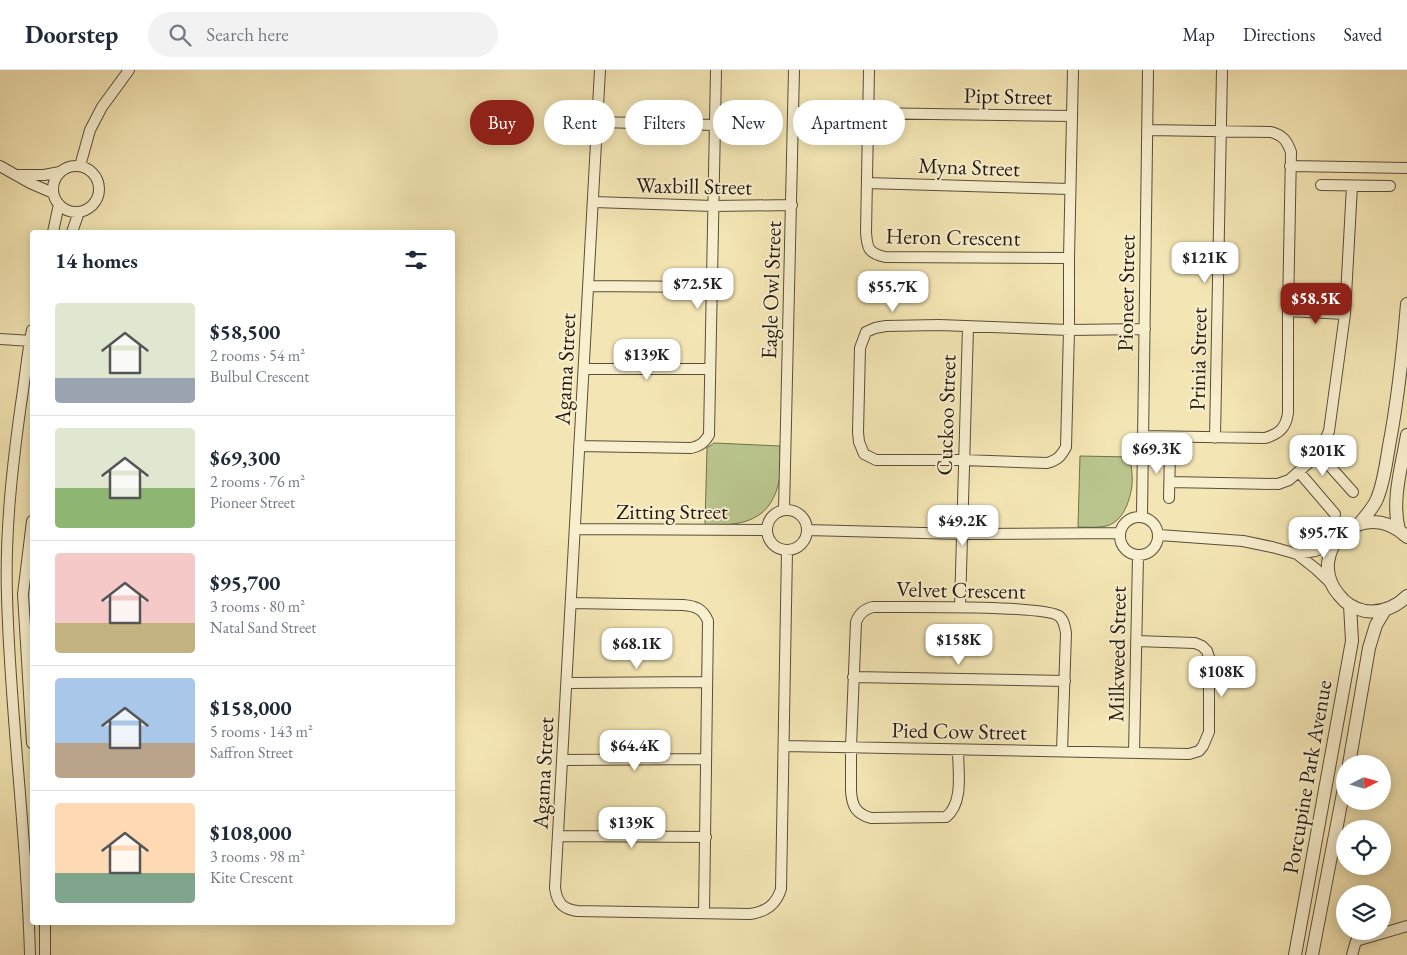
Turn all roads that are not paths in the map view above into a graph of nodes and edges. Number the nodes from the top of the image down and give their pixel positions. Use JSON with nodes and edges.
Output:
{"nodes":[{"id":1,"x":129,"y":70,"type":"edge"},
{"id":2,"x":600,"y":70,"type":"edge"},
{"id":3,"x":716,"y":70,"type":"edge"},
{"id":4,"x":794,"y":70,"type":"edge"},
{"id":5,"x":869,"y":70,"type":"edge"},
{"id":6,"x":1073,"y":70,"type":"edge"},
{"id":7,"x":1148,"y":70,"type":"edge"},
{"id":8,"x":1222,"y":70,"type":"edge"},
{"id":9,"x":599,"y":100,"type":"edge"},
{"id":10,"x":715,"y":100,"type":"edge"},
{"id":11,"x":794,"y":100,"type":"edge"},
{"id":12,"x":869,"y":100,"type":"edge"},
{"id":13,"x":905,"y":113,"type":"edge"},
{"id":14,"x":1072,"y":116,"type":"junction"},
{"id":15,"x":615,"y":122,"type":"edge"},
{"id":16,"x":713,"y":125,"type":"edge"},
{"id":17,"x":1147,"y":130,"type":"junction"},
{"id":18,"x":1220,"y":130,"type":"junction"},
{"id":19,"x":597,"y":145,"type":"edge"},
{"id":20,"x":715,"y":145,"type":"edge"},
{"id":21,"x":793,"y":145,"type":"edge"},
{"id":22,"x":868,"y":145,"type":"edge"},
{"id":23,"x":0,"y":166,"type":"edge"},
{"id":24,"x":80,"y":166,"type":"junction"},
{"id":25,"x":1290,"y":166,"type":"junction"},
{"id":26,"x":1407,"y":168,"type":"edge"},
{"id":27,"x":60,"y":172,"type":"junction"},
{"id":28,"x":17,"y":175,"type":"junction"},
{"id":29,"x":867,"y":182,"type":"junction"},
{"id":30,"x":1321,"y":185,"type":"dead end"},
{"id":31,"x":1352,"y":186,"type":"junction"},
{"id":32,"x":1390,"y":186,"type":"dead end"},
{"id":33,"x":1070,"y":189,"type":"junction"},
{"id":34,"x":53,"y":193,"type":"junction"},
{"id":35,"x":594,"y":202,"type":"junction"},
{"id":36,"x":59,"y":204,"type":"junction"},
{"id":37,"x":713,"y":206,"type":"junction"},
{"id":38,"x":792,"y":206,"type":"junction"},
{"id":39,"x":79,"y":212,"type":"junction"},
{"id":40,"x":53,"y":230,"type":"edge"},
{"id":41,"x":73,"y":230,"type":"edge"},
{"id":42,"x":1069,"y":258,"type":"junction"},
{"id":43,"x":589,"y":286,"type":"junction"},
{"id":44,"x":711,"y":286,"type":"junction"},
{"id":45,"x":1407,"y":304,"type":"edge"},
{"id":46,"x":1288,"y":311,"type":"junction"},
{"id":47,"x":1345,"y":314,"type":"junction"},
{"id":48,"x":968,"y":327,"type":"junction"},
{"id":49,"x":1145,"y":329,"type":"junction"},
{"id":50,"x":1069,"y":330,"type":"junction"},
{"id":51,"x":0,"y":339,"type":"edge"},
{"id":52,"x":30,"y":340,"type":"edge"},
{"id":53,"x":30,"y":346,"type":"edge"},
{"id":54,"x":584,"y":369,"type":"junction"},
{"id":55,"x":710,"y":369,"type":"junction"},
{"id":56,"x":1407,"y":435,"type":"edge"},
{"id":57,"x":1143,"y":436,"type":"junction"},
{"id":58,"x":1215,"y":438,"type":"junction"},
{"id":59,"x":579,"y":446,"type":"junction"},
{"id":60,"x":1311,"y":446,"type":"dead end"},
{"id":61,"x":1170,"y":452,"type":"dead end"},
{"id":62,"x":1319,"y":454,"type":"junction"},
{"id":63,"x":963,"y":460,"type":"junction"},
{"id":64,"x":1299,"y":472,"type":"junction"},
{"id":65,"x":1170,"y":482,"type":"junction"},
{"id":66,"x":1354,"y":492,"type":"dead end"},
{"id":67,"x":1169,"y":498,"type":"dead end"},
{"id":68,"x":784,"y":510,"type":"junction"},
{"id":69,"x":1336,"y":514,"type":"dead end"},
{"id":70,"x":1142,"y":516,"type":"junction"},
{"id":71,"x":1359,"y":524,"type":"junction"},
{"id":72,"x":576,"y":529,"type":"junction"},
{"id":73,"x":767,"y":530,"type":"junction"},
{"id":74,"x":807,"y":530,"type":"junction"},
{"id":75,"x":1120,"y":532,"type":"junction"},
{"id":76,"x":962,"y":534,"type":"junction"},
{"id":77,"x":1403,"y":534,"type":"edge"},
{"id":78,"x":1159,"y":535,"type":"junction"},
{"id":79,"x":30,"y":537,"type":"edge"},
{"id":80,"x":1335,"y":543,"type":"junction"},
{"id":81,"x":787,"y":550,"type":"junction"},
{"id":82,"x":1297,"y":554,"type":"junction"},
{"id":83,"x":1138,"y":556,"type":"junction"},
{"id":84,"x":1332,"y":585,"type":"junction"},
{"id":85,"x":4,"y":594,"type":"edge"},
{"id":86,"x":23,"y":594,"type":"junction"},
{"id":87,"x":1407,"y":597,"type":"edge"},
{"id":88,"x":571,"y":603,"type":"junction"},
{"id":89,"x":1350,"y":605,"type":"junction"},
{"id":90,"x":960,"y":607,"type":"junction"},
{"id":91,"x":1385,"y":610,"type":"junction"},
{"id":92,"x":1136,"y":642,"type":"junction"},
{"id":93,"x":853,"y":677,"type":"junction"},
{"id":94,"x":1065,"y":681,"type":"junction"},
{"id":95,"x":707,"y":682,"type":"junction"},
{"id":96,"x":567,"y":683,"type":"junction"},
{"id":97,"x":30,"y":710,"type":"edge"},
{"id":98,"x":784,"y":746,"type":"junction"},
{"id":99,"x":851,"y":747,"type":"junction"},
{"id":100,"x":958,"y":750,"type":"junction"},
{"id":101,"x":1062,"y":751,"type":"junction"},
{"id":102,"x":1134,"y":753,"type":"junction"},
{"id":103,"x":1350,"y":755,"type":"edge"},
{"id":104,"x":706,"y":759,"type":"junction"},
{"id":105,"x":563,"y":760,"type":"junction"},
{"id":106,"x":1340,"y":810,"type":"edge"},
{"id":107,"x":559,"y":836,"type":"junction"},
{"id":108,"x":706,"y":836,"type":"junction"},
{"id":109,"x":704,"y":913,"type":"junction"},
{"id":110,"x":45,"y":925,"type":"edge"},
{"id":111,"x":1407,"y":926,"type":"edge"},
{"id":112,"x":30,"y":955,"type":"edge"},
{"id":113,"x":45,"y":955,"type":"edge"},
{"id":114,"x":1295,"y":955,"type":"edge"},
{"id":115,"x":1312,"y":955,"type":"edge"},
{"id":116,"x":1352,"y":955,"type":"edge"}],
"edges":[{"from":1,"to":24,"type":"street"},
{"from":2,"to":9,"type":"street","name":"Agama Street"},
{"from":3,"to":10,"type":"street"},
{"from":4,"to":11,"type":"street","name":"Eagle Owl Street"},
{"from":5,"to":12,"type":"street","name":"Heron Crescent"},
{"from":6,"to":14,"type":"street"},
{"from":7,"to":17,"type":"street","name":"Pioneer Street"},
{"from":8,"to":18,"type":"street","name":"Prinia Street"},
{"from":13,"to":14,"type":"street","name":"Pipt Street"},
{"from":14,"to":33,"type":"street"},
{"from":15,"to":16,"type":"street"},
{"from":17,"to":18,"type":"street"},
{"from":17,"to":49,"type":"street","name":"Pioneer Street"},
{"from":18,"to":25,"type":"street"},
{"from":18,"to":58,"type":"street","name":"Prinia Street"},
{"from":19,"to":35,"type":"street","name":"Agama Street"},
{"from":20,"to":37,"type":"street"},
{"from":21,"to":38,"type":"street","name":"Eagle Owl Street"},
{"from":22,"to":29,"type":"street","name":"Heron Crescent"},
{"from":23,"to":28,"type":"street"},
{"from":24,"to":27,"type":"street"},
{"from":24,"to":39,"type":"street"},
{"from":25,"to":26,"type":"street"},
{"from":25,"to":46,"type":"street"},
{"from":27,"to":28,"type":"street"},
{"from":27,"to":34,"type":"street"},
{"from":28,"to":34,"type":"street"},
{"from":29,"to":33,"type":"street","name":"Myna Street"},
{"from":29,"to":42,"type":"street","name":"Heron Crescent"},
{"from":30,"to":31,"type":"street"},
{"from":31,"to":32,"type":"street"},
{"from":31,"to":47,"type":"street"},
{"from":33,"to":42,"type":"street"},
{"from":34,"to":36,"type":"street"},
{"from":35,"to":37,"type":"street","name":"Waxbill Street"},
{"from":35,"to":43,"type":"street","name":"Agama Street"},
{"from":36,"to":39,"type":"street"},
{"from":36,"to":40,"type":"street"},
{"from":37,"to":38,"type":"street","name":"Waxbill Street"},
{"from":37,"to":44,"type":"street"},
{"from":38,"to":68,"type":"street","name":"Eagle Owl Street"},
{"from":39,"to":41,"type":"street"},
{"from":42,"to":50,"type":"street"},
{"from":43,"to":44,"type":"street"},
{"from":43,"to":54,"type":"street","name":"Agama Street"},
{"from":44,"to":55,"type":"street"},
{"from":45,"to":71,"type":"street"},
{"from":46,"to":47,"type":"street"},
{"from":46,"to":58,"type":"street"},
{"from":47,"to":62,"type":"street"},
{"from":48,"to":50,"type":"street"},
{"from":48,"to":63,"type":"street","name":"Cuckoo Street"},
{"from":48,"to":63,"type":"street"},
{"from":49,"to":50,"type":"street"},
{"from":49,"to":57,"type":"street","name":"Pioneer Street"},
{"from":50,"to":63,"type":"street"},
{"from":51,"to":52,"type":"street"},
{"from":53,"to":85,"type":"street"},
{"from":54,"to":55,"type":"street"},
{"from":54,"to":59,"type":"street","name":"Agama Street"},
{"from":55,"to":59,"type":"street"},
{"from":56,"to":77,"type":"street"},
{"from":57,"to":58,"type":"street"},
{"from":57,"to":70,"type":"street","name":"Pioneer Street"},
{"from":59,"to":72,"type":"street","name":"Agama Street"},
{"from":60,"to":62,"type":"street"},
{"from":61,"to":65,"type":"street"},
{"from":62,"to":64,"type":"street"},
{"from":62,"to":66,"type":"street"},
{"from":63,"to":76,"type":"street","name":"Cuckoo Street"},
{"from":64,"to":65,"type":"street"},
{"from":64,"to":69,"type":"street"},
{"from":65,"to":67,"type":"street"},
{"from":68,"to":73,"type":"street"},
{"from":68,"to":74,"type":"street"},
{"from":70,"to":75,"type":"street"},
{"from":70,"to":78,"type":"street"},
{"from":71,"to":77,"type":"street"},
{"from":71,"to":80,"type":"street"},
{"from":72,"to":73,"type":"street","name":"Zitting Street"},
{"from":72,"to":88,"type":"street","name":"Agama Street"},
{"from":73,"to":81,"type":"street"},
{"from":74,"to":76,"type":"street"},
{"from":74,"to":81,"type":"street"},
{"from":75,"to":76,"type":"street"},
{"from":75,"to":83,"type":"street"},
{"from":76,"to":90,"type":"street","name":"Cuckoo Street"},
{"from":78,"to":82,"type":"street"},
{"from":78,"to":83,"type":"street"},
{"from":79,"to":86,"type":"street"},
{"from":80,"to":82,"type":"street"},
{"from":80,"to":84,"type":"street"},
{"from":81,"to":98,"type":"street","name":"Agama Street"},
{"from":82,"to":84,"type":"street"},
{"from":83,"to":92,"type":"street","name":"Milkweed Street"},
{"from":84,"to":89,"type":"street"},
{"from":85,"to":86,"type":"street"},
{"from":85,"to":112,"type":"street"},
{"from":86,"to":97,"type":"street"},
{"from":87,"to":91,"type":"street"},
{"from":88,"to":95,"type":"street"},
{"from":88,"to":96,"type":"street","name":"Agama Street"},
{"from":89,"to":91,"type":"street"},
{"from":89,"to":114,"type":"street","name":"Porcupine Park Avenue"},
{"from":90,"to":93,"type":"street","name":"Velvet Crescent"},
{"from":90,"to":94,"type":"street","name":"Velvet Crescent"},
{"from":91,"to":103,"type":"street","name":"Porcupine Park Avenue"},
{"from":92,"to":102,"type":"street","name":"Milkweed Street"},
{"from":92,"to":102,"type":"street","name":"Pied Cow Street"},
{"from":93,"to":94,"type":"street"},
{"from":93,"to":99,"type":"street","name":"Velvet Crescent"},
{"from":94,"to":101,"type":"street","name":"Velvet Crescent"},
{"from":95,"to":96,"type":"street"},
{"from":95,"to":104,"type":"street"},
{"from":96,"to":105,"type":"street","name":"Agama Street"},
{"from":98,"to":99,"type":"street","name":"Pied Cow Street"},
{"from":98,"to":109,"type":"street","name":"Agama Street"},
{"from":99,"to":100,"type":"street","name":"Pied Cow Street"},
{"from":99,"to":100,"type":"street","name":"Velvet Crescent"},
{"from":100,"to":101,"type":"street","name":"Pied Cow Street"},
{"from":101,"to":102,"type":"street","name":"Pied Cow Street"},
{"from":104,"to":105,"type":"street"},
{"from":104,"to":108,"type":"street"},
{"from":105,"to":107,"type":"street","name":"Agama Street"},
{"from":106,"to":115,"type":"street","name":"Porcupine Park Avenue"},
{"from":107,"to":108,"type":"street"},
{"from":107,"to":109,"type":"street","name":"Agama Street"},
{"from":108,"to":109,"type":"street"},
{"from":110,"to":113,"type":"street"},
{"from":111,"to":116,"type":"street"}]}
